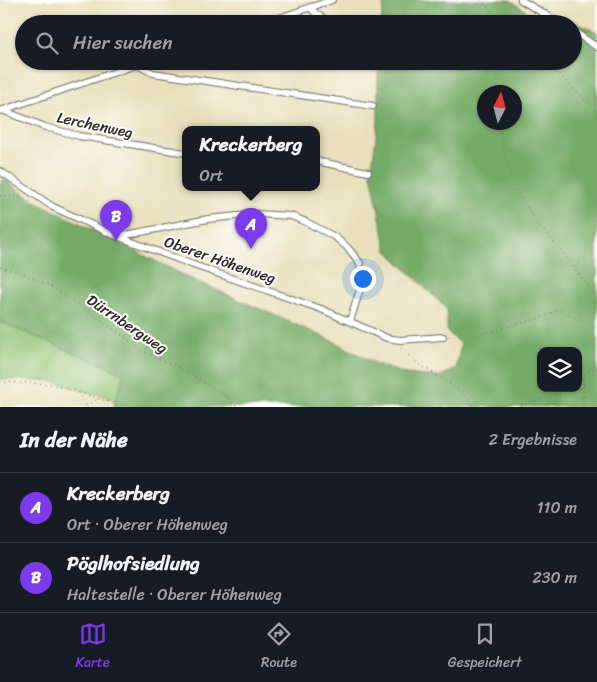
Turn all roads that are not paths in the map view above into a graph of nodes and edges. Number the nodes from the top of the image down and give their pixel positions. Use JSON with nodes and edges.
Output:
{"nodes":[{"id":1,"x":332,"y":0,"type":"edge"},
{"id":2,"x":521,"y":0,"type":"edge"},
{"id":3,"x":310,"y":7,"type":"junction"},
{"id":4,"x":287,"y":15,"type":"edge"},
{"id":5,"x":317,"y":15,"type":"edge"},
{"id":6,"x":546,"y":15,"type":"edge"},
{"id":7,"x":582,"y":37,"type":"edge"},
{"id":8,"x":597,"y":47,"type":"edge"},
{"id":9,"x":122,"y":70,"type":"edge"},
{"id":10,"x":147,"y":70,"type":"edge"},
{"id":11,"x":373,"y":106,"type":"dead end"},
{"id":12,"x":1,"y":110,"type":"edge"},
{"id":13,"x":182,"y":152,"type":"edge"},
{"id":14,"x":320,"y":162,"type":"edge"},
{"id":15,"x":0,"y":171,"type":"edge"},
{"id":16,"x":368,"y":172,"type":"dead end"},
{"id":17,"x":114,"y":235,"type":"junction"},
{"id":18,"x":350,"y":321,"type":"junction"},
{"id":19,"x":443,"y":337,"type":"road end"}],
"edges":[{"from":1,"to":3,"type":"street"},
{"from":2,"to":6,"type":"street"},
{"from":3,"to":4,"type":"street"},
{"from":3,"to":5,"type":"street"},
{"from":7,"to":8,"type":"street"},
{"from":9,"to":12,"type":"street"},
{"from":10,"to":11,"type":"street"},
{"from":12,"to":13,"type":"street","name":"Lerchenweg"},
{"from":14,"to":16,"type":"street"},
{"from":15,"to":17,"type":"street","name":"Oberer Höhenweg"},
{"from":17,"to":18,"type":"street","name":"Oberer Höhenweg"},
{"from":17,"to":18,"type":"street"},
{"from":18,"to":19,"type":"street","name":"Oberer Höhenweg"}]}
